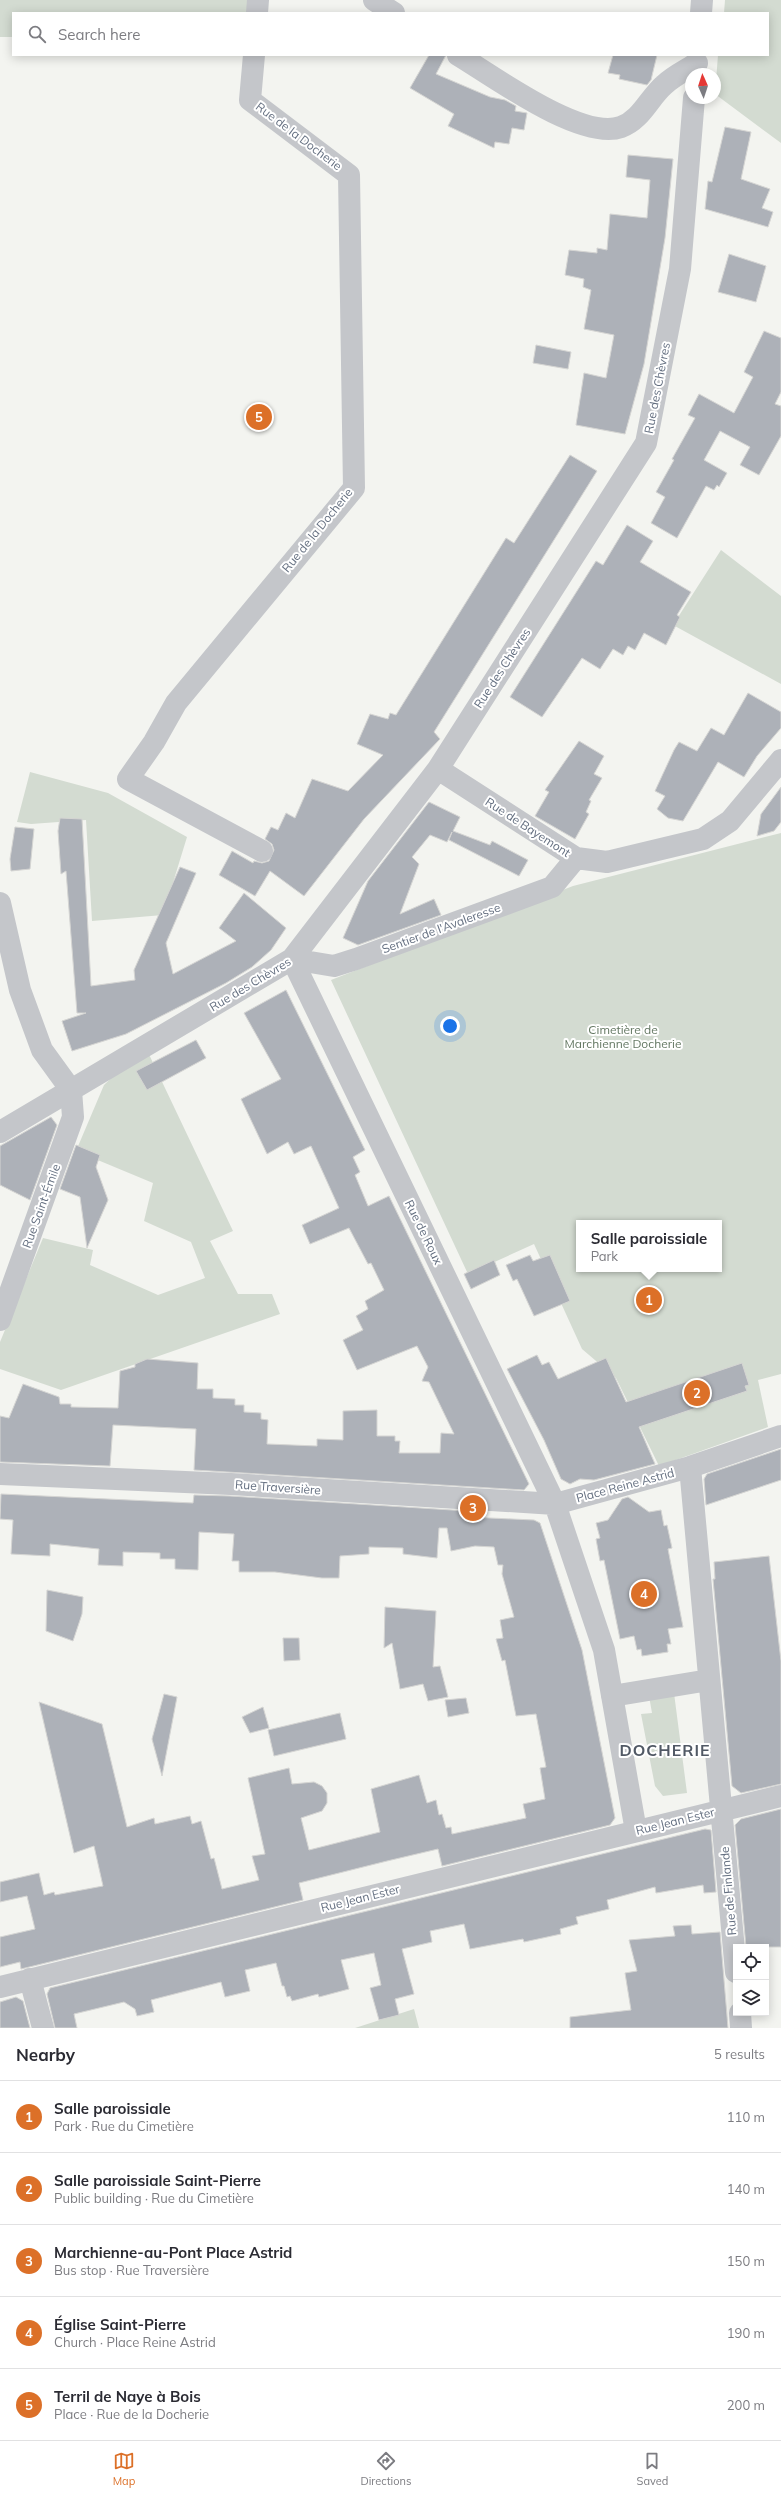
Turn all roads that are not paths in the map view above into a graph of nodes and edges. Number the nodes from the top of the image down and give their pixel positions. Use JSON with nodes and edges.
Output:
{"nodes":[{"id":1,"x":258,"y":0,"type":"edge"},
{"id":2,"x":374,"y":0,"type":"edge"},
{"id":3,"x":702,"y":0,"type":"edge"},
{"id":4,"x":257,"y":12,"type":"edge"},
{"id":5,"x":392,"y":12,"type":"edge"},
{"id":6,"x":701,"y":12,"type":"edge"},
{"id":7,"x":254,"y":56,"type":"edge"},
{"id":8,"x":460,"y":56,"type":"edge"},
{"id":9,"x":697,"y":64,"type":"edge"},
{"id":10,"x":694,"y":104,"type":"edge"},
{"id":11,"x":781,"y":760,"type":"edge"},
{"id":12,"x":438,"y":769,"type":"junction"},
{"id":13,"x":262,"y":851,"type":"dead end"},
{"id":14,"x":576,"y":858,"type":"junction"},
{"id":15,"x":0,"y":903,"type":"edge"},
{"id":16,"x":292,"y":959,"type":"junction"},
{"id":17,"x":71,"y":1090,"type":"junction"},
{"id":18,"x":0,"y":1132,"type":"edge"},
{"id":19,"x":0,"y":1320,"type":"edge"},
{"id":20,"x":781,"y":1436,"type":"edge"},
{"id":21,"x":690,"y":1467,"type":"junction"},
{"id":22,"x":0,"y":1474,"type":"edge"},
{"id":23,"x":555,"y":1504,"type":"junction"},
{"id":24,"x":709,"y":1680,"type":"junction"},
{"id":25,"x":612,"y":1696,"type":"junction"},
{"id":26,"x":781,"y":1796,"type":"edge"},
{"id":27,"x":720,"y":1810,"type":"junction"},
{"id":28,"x":636,"y":1831,"type":"junction"},
{"id":29,"x":733,"y":1944,"type":"edge"},
{"id":30,"x":30,"y":1979,"type":"junction"},
{"id":31,"x":0,"y":1986,"type":"edge"},
{"id":32,"x":740,"y":2016,"type":"edge"},
{"id":33,"x":43,"y":2028,"type":"edge"},
{"id":34,"x":741,"y":2028,"type":"edge"}],
"edges":[{"from":1,"to":4,"type":"street"},
{"from":2,"to":5,"type":"street"},
{"from":3,"to":6,"type":"street"},
{"from":7,"to":13,"type":"street","name":"Rue de la Docherie"},
{"from":8,"to":9,"type":"street"},
{"from":10,"to":12,"type":"street","name":"Rue des Chèvres"},
{"from":11,"to":14,"type":"street","name":"Rue de Bayemont"},
{"from":12,"to":14,"type":"street","name":"Rue de Bayemont"},
{"from":12,"to":16,"type":"street","name":"Rue des Chèvres"},
{"from":14,"to":16,"type":"street","name":"Sentier de l'Avaleresse"},
{"from":15,"to":17,"type":"street"},
{"from":16,"to":17,"type":"street","name":"Rue des Chèvres"},
{"from":16,"to":23,"type":"street","name":"Rue de Roux"},
{"from":17,"to":18,"type":"street","name":"Rue des Chèvres"},
{"from":17,"to":19,"type":"street","name":"Rue Saint-Émile"},
{"from":20,"to":21,"type":"street"},
{"from":21,"to":23,"type":"street","name":"Place Reine Astrid"},
{"from":21,"to":24,"type":"street","name":"Place Reine Astrid"},
{"from":22,"to":23,"type":"street","name":"Rue Traversière"},
{"from":23,"to":25,"type":"street"},
{"from":24,"to":25,"type":"street"},
{"from":24,"to":27,"type":"street","name":"Place Reine Astrid"},
{"from":25,"to":28,"type":"street"},
{"from":26,"to":27,"type":"street","name":"Rue Jean Ester"},
{"from":27,"to":28,"type":"street","name":"Rue Jean Ester"},
{"from":27,"to":29,"type":"street","name":"Rue de Finlande"},
{"from":28,"to":30,"type":"street","name":"Rue Jean Ester"},
{"from":30,"to":31,"type":"street","name":"Rue Jean Ester"},
{"from":30,"to":33,"type":"street"},
{"from":32,"to":34,"type":"street"}]}
